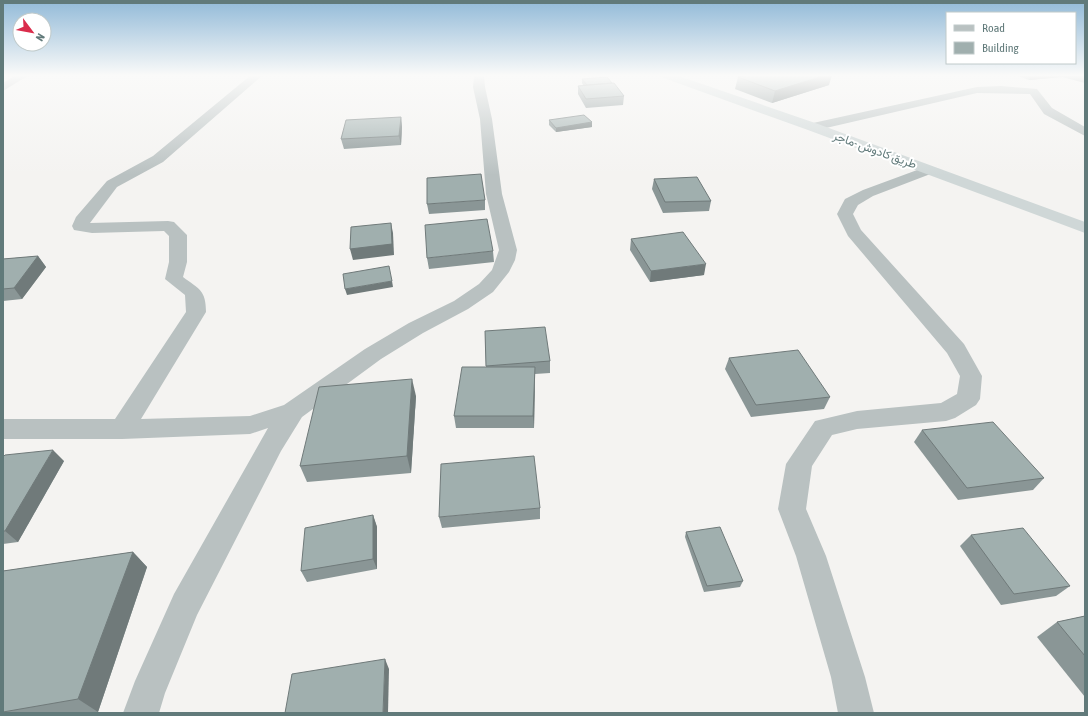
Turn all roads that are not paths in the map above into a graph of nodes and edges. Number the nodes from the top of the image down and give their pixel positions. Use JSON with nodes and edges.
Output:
{"nodes":[{"id":1,"x":218,"y":108,"type":"edge"},
{"id":2,"x":484,"y":108,"type":"edge"},
{"id":3,"x":760,"y":108,"type":"edge"},
{"id":4,"x":895,"y":108,"type":"edge"},
{"id":5,"x":1046,"y":108,"type":"edge"},
{"id":6,"x":813,"y":127,"type":"junction"},
{"id":7,"x":1085,"y":132,"type":"edge"},
{"id":8,"x":928,"y":170,"type":"junction"},
{"id":9,"x":1085,"y":228,"type":"edge"},
{"id":10,"x":293,"y":411,"type":"junction"},
{"id":11,"x":3,"y":429,"type":"edge"},
{"id":12,"x":122,"y":429,"type":"junction"},
{"id":13,"x":141,"y":713,"type":"edge"},
{"id":14,"x":856,"y":713,"type":"edge"}],
"edges":[{"from":1,"to":12,"type":"street"},
{"from":2,"to":10,"type":"street"},
{"from":3,"to":6,"type":"highway","name":"طريق كادوش -ماجر"},
{"from":4,"to":6,"type":"street"},
{"from":5,"to":7,"type":"street"},
{"from":6,"to":8,"type":"highway","name":"طريق كادوش -ماجر"},
{"from":8,"to":9,"type":"highway","name":"طريق كادوش -ماجر"},
{"from":8,"to":14,"type":"street"},
{"from":10,"to":12,"type":"street"},
{"from":10,"to":13,"type":"street"},
{"from":11,"to":12,"type":"street"}]}
